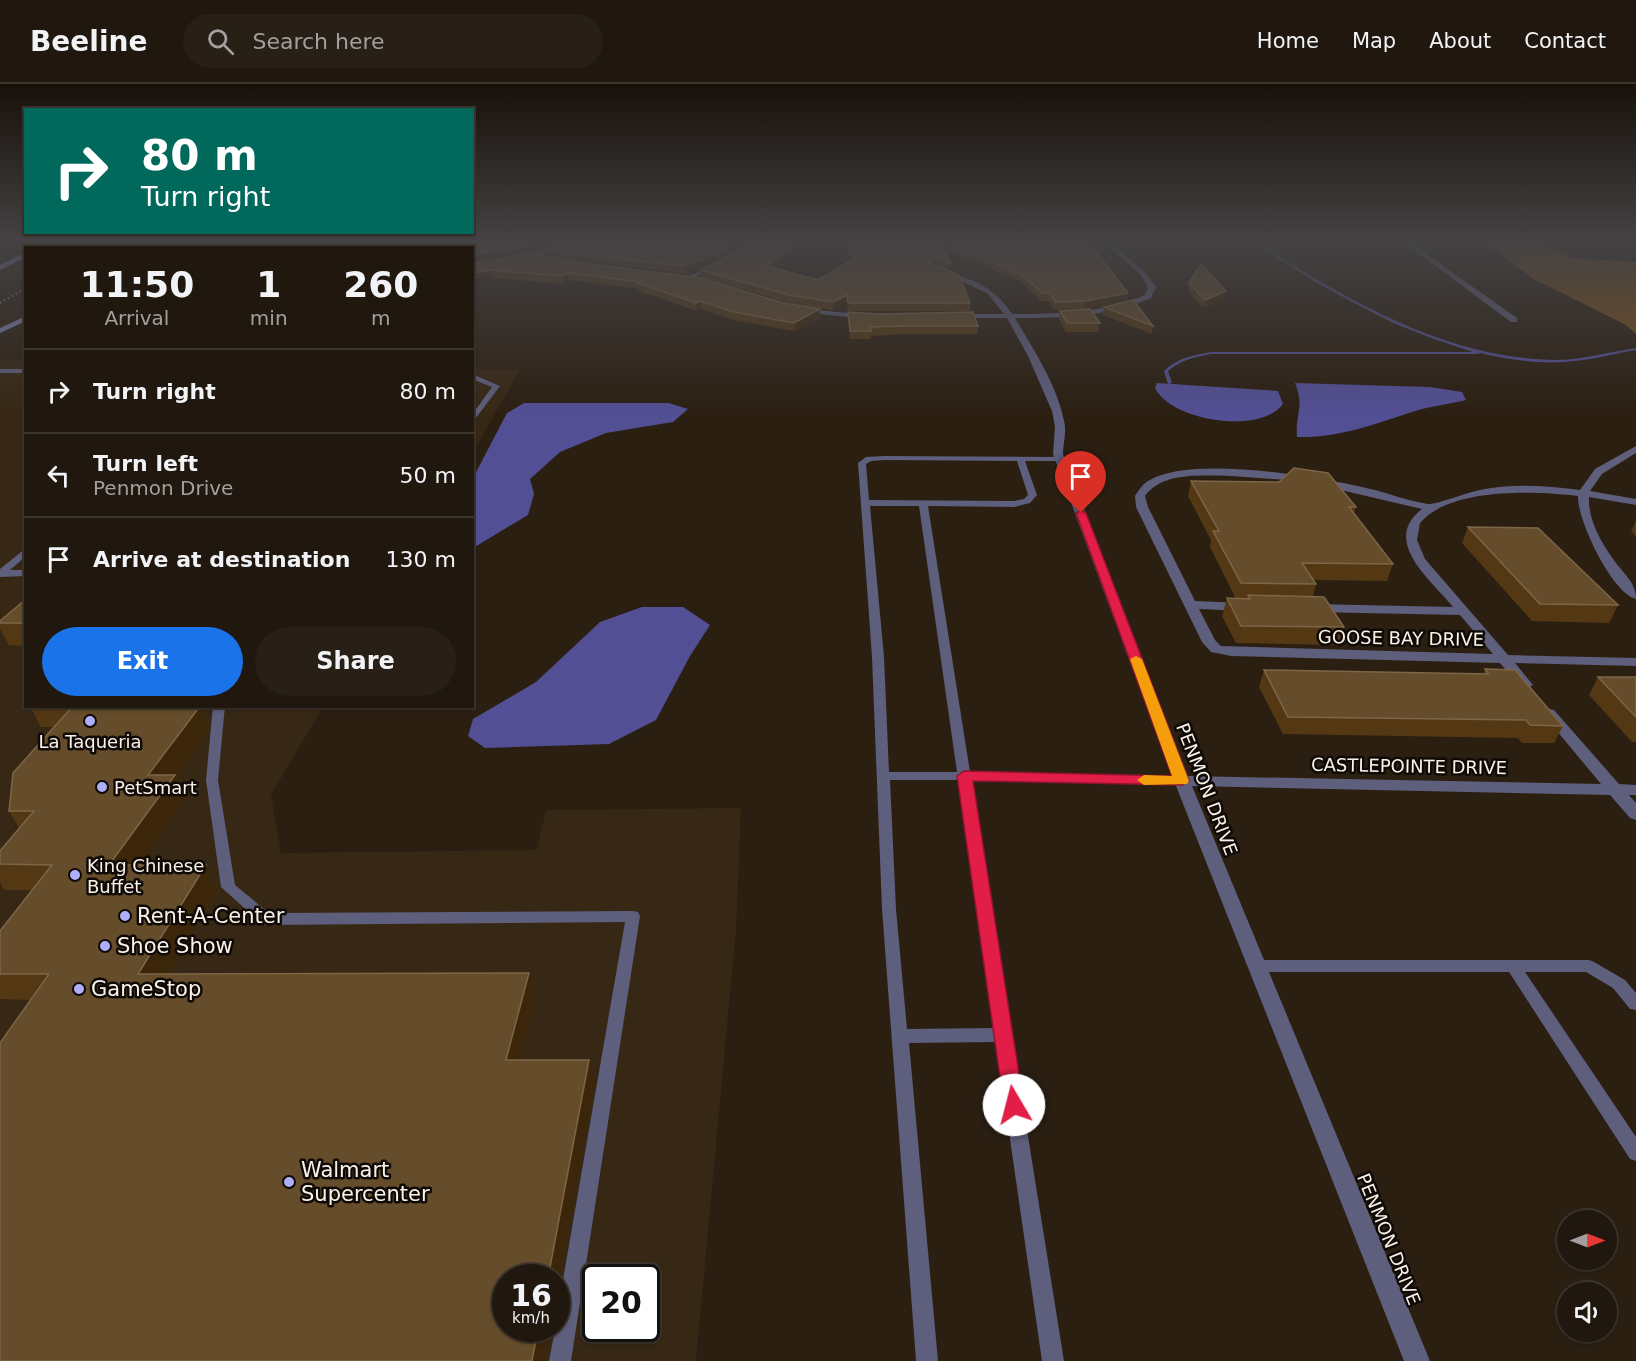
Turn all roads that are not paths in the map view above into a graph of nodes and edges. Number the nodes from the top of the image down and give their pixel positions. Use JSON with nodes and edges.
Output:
{"nodes":[{"id":1,"x":997,"y":299,"type":"edge"},
{"id":2,"x":1142,"y":299,"type":"edge"},
{"id":3,"x":1484,"y":299,"type":"edge"},
{"id":4,"x":789,"y":308,"type":"edge"},
{"id":5,"x":1010,"y":315,"type":"junction"},
{"id":6,"x":876,"y":317,"type":"edge"},
{"id":7,"x":941,"y":317,"type":"edge"},
{"id":8,"x":24,"y":319,"type":"edge"},
{"id":9,"x":1514,"y":321,"type":"dead end"},
{"id":10,"x":0,"y":331,"type":"edge"},
{"id":11,"x":0,"y":371,"type":"edge"},
{"id":12,"x":24,"y":371,"type":"edge"},
{"id":13,"x":474,"y":377,"type":"edge"},
{"id":14,"x":474,"y":418,"type":"edge"},
{"id":15,"x":1636,"y":448,"type":"edge"},
{"id":16,"x":1020,"y":459,"type":"junction"},
{"id":17,"x":1060,"y":459,"type":"junction"},
{"id":18,"x":1584,"y":493,"type":"junction"},
{"id":19,"x":1636,"y":502,"type":"edge"},
{"id":20,"x":866,"y":503,"type":"junction"},
{"id":21,"x":924,"y":503,"type":"junction"},
{"id":22,"x":1431,"y":508,"type":"junction"},
{"id":23,"x":24,"y":553,"type":"edge"},
{"id":24,"x":0,"y":573,"type":"edge"},
{"id":25,"x":24,"y":573,"type":"edge"},
{"id":26,"x":1636,"y":595,"type":"edge"},
{"id":27,"x":1190,"y":605,"type":"junction"},
{"id":28,"x":1262,"y":607,"type":"edge"},
{"id":29,"x":1297,"y":608,"type":"edge"},
{"id":30,"x":1463,"y":611,"type":"junction"},
{"id":31,"x":1504,"y":659,"type":"junction"},
{"id":32,"x":1636,"y":662,"type":"edge"},
{"id":33,"x":219,"y":708,"type":"edge"},
{"id":34,"x":883,"y":776,"type":"junction"},
{"id":35,"x":964,"y":776,"type":"junction"},
{"id":36,"x":1182,"y":781,"type":"junction"},
{"id":37,"x":1614,"y":790,"type":"junction"},
{"id":38,"x":1636,"y":790,"type":"edge"},
{"id":39,"x":1636,"y":814,"type":"edge"},
{"id":40,"x":1257,"y":966,"type":"junction"},
{"id":41,"x":1513,"y":966,"type":"junction"},
{"id":42,"x":1636,"y":1004,"type":"edge"},
{"id":43,"x":1004,"y":1035,"type":"junction"},
{"id":44,"x":900,"y":1036,"type":"junction"},
{"id":45,"x":1636,"y":1153,"type":"edge"},
{"id":46,"x":560,"y":1361,"type":"edge"},
{"id":47,"x":927,"y":1361,"type":"edge"},
{"id":48,"x":1053,"y":1361,"type":"edge"},
{"id":49,"x":1418,"y":1361,"type":"edge"}],
"edges":[{"from":1,"to":5,"type":"street","name":"PENMON DRIVE"},
{"from":2,"to":5,"type":"street"},
{"from":3,"to":9,"type":"street"},
{"from":4,"to":6,"type":"street"},
{"from":5,"to":7,"type":"street"},
{"from":5,"to":17,"type":"street","name":"PENMON DRIVE"},
{"from":8,"to":10,"type":"main road"},
{"from":11,"to":12,"type":"lane"},
{"from":13,"to":14,"type":"lane"},
{"from":15,"to":18,"type":"street"},
{"from":16,"to":17,"type":"lane"},
{"from":16,"to":20,"type":"lane"},
{"from":16,"to":21,"type":"lane"},
{"from":17,"to":36,"type":"street","name":"PENMON DRIVE"},
{"from":18,"to":19,"type":"street"},
{"from":18,"to":22,"type":"street"},
{"from":18,"to":26,"type":"street"},
{"from":20,"to":21,"type":"lane"},
{"from":20,"to":34,"type":"lane"},
{"from":21,"to":35,"type":"lane"},
{"from":22,"to":27,"type":"street"},
{"from":22,"to":30,"type":"street"},
{"from":23,"to":24,"type":"lane"},
{"from":24,"to":25,"type":"lane"},
{"from":27,"to":28,"type":"street"},
{"from":27,"to":31,"type":"street","name":"GOOSE BAY DRIVE"},
{"from":29,"to":30,"type":"street"},
{"from":30,"to":31,"type":"street"},
{"from":31,"to":32,"type":"street","name":"GOOSE BAY DRIVE"},
{"from":31,"to":37,"type":"street"},
{"from":33,"to":46,"type":"lane"},
{"from":34,"to":35,"type":"lane"},
{"from":34,"to":44,"type":"lane"},
{"from":35,"to":36,"type":"lane"},
{"from":35,"to":43,"type":"lane"},
{"from":36,"to":37,"type":"street","name":"CASTLEPOINTE DRIVE"},
{"from":36,"to":40,"type":"street","name":"PENMON DRIVE"},
{"from":37,"to":38,"type":"street","name":"CASTLEPOINTE DRIVE"},
{"from":37,"to":39,"type":"street"},
{"from":40,"to":41,"type":"lane"},
{"from":40,"to":49,"type":"street","name":"PENMON DRIVE"},
{"from":41,"to":42,"type":"lane"},
{"from":41,"to":45,"type":"lane"},
{"from":43,"to":44,"type":"lane"},
{"from":43,"to":48,"type":"lane"},
{"from":44,"to":47,"type":"lane"}]}
